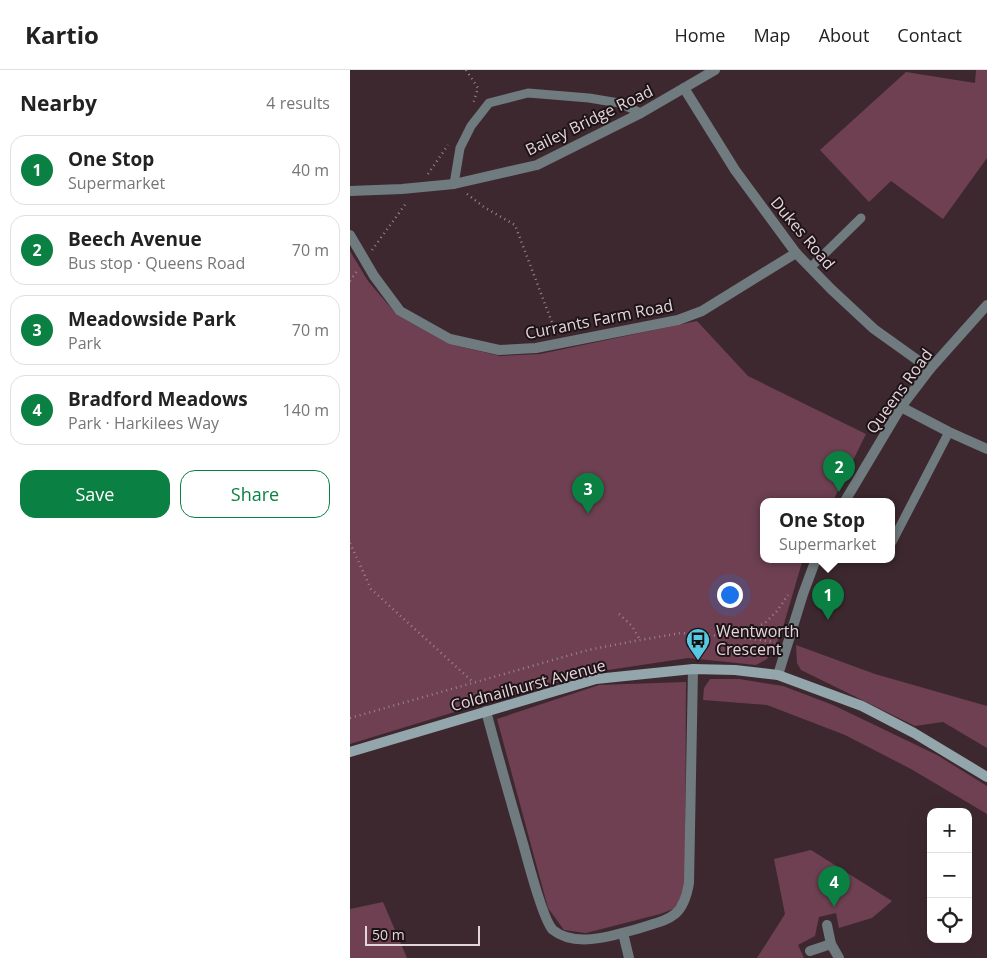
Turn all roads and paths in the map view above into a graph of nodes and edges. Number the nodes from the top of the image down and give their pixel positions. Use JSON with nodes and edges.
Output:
{"nodes":[{"id":1,"x":715,"y":70,"type":"edge"},
{"id":2,"x":684,"y":88,"type":"junction"},
{"id":3,"x":641,"y":113,"type":"junction"},
{"id":4,"x":454,"y":184,"type":"junction"},
{"id":5,"x":350,"y":191,"type":"edge"},
{"id":6,"x":861,"y":218,"type":"dead end"},
{"id":7,"x":350,"y":234,"type":"edge"},
{"id":8,"x":796,"y":253,"type":"junction"},
{"id":9,"x":811,"y":267,"type":"junction"},
{"id":10,"x":987,"y":305,"type":"edge"},
{"id":11,"x":561,"y":344,"type":"junction"},
{"id":12,"x":930,"y":369,"type":"junction"},
{"id":13,"x":901,"y":407,"type":"junction"},
{"id":14,"x":949,"y":432,"type":"junction"},
{"id":15,"x":987,"y":449,"type":"edge"},
{"id":16,"x":847,"y":498,"type":"edge"},
{"id":17,"x":895,"y":536,"type":"edge"},
{"id":18,"x":350,"y":543,"type":"edge"},
{"id":19,"x":815,"y":563,"type":"edge"},
{"id":20,"x":803,"y":594,"type":"junction"},
{"id":21,"x":619,"y":614,"type":"dead end"},
{"id":22,"x":734,"y":637,"type":"junction"},
{"id":23,"x":640,"y":640,"type":"junction"},
{"id":24,"x":788,"y":643,"type":"junction"},
{"id":25,"x":693,"y":669,"type":"junction"},
{"id":26,"x":778,"y":675,"type":"junction"},
{"id":27,"x":474,"y":683,"type":"junction"},
{"id":28,"x":486,"y":711,"type":"junction"},
{"id":29,"x":350,"y":718,"type":"edge"},
{"id":30,"x":350,"y":752,"type":"edge"},
{"id":31,"x":987,"y":777,"type":"edge"},
{"id":32,"x":827,"y":925,"type":"dead end"},
{"id":33,"x":623,"y":933,"type":"junction"},
{"id":34,"x":830,"y":944,"type":"junction"},
{"id":35,"x":810,"y":951,"type":"dead end"},
{"id":36,"x":629,"y":958,"type":"edge"},
{"id":37,"x":839,"y":958,"type":"edge"}],
"edges":[{"from":1,"to":2,"type":"street","name":"Bailey Bridge Road"},
{"from":2,"to":3,"type":"street","name":"Bailey Bridge Road"},
{"from":2,"to":8,"type":"street","name":"Dukes Road"},
{"from":3,"to":4,"type":"street","name":"Bailey Bridge Road"},
{"from":3,"to":4,"type":"lane"},
{"from":4,"to":5,"type":"street","name":"Bailey Bridge Road"},
{"from":4,"to":11,"type":"path"},
{"from":6,"to":9,"type":"lane"},
{"from":7,"to":11,"type":"street","name":"Currants Farm Road"},
{"from":8,"to":9,"type":"street","name":"Dukes Road"},
{"from":8,"to":11,"type":"street","name":"Currants Farm Road"},
{"from":9,"to":12,"type":"street","name":"Dukes Road"},
{"from":10,"to":12,"type":"street","name":"Queens Road"},
{"from":12,"to":13,"type":"street","name":"Queens Road"},
{"from":13,"to":14,"type":"street"},
{"from":13,"to":16,"type":"street","name":"Queens Road"},
{"from":14,"to":15,"type":"street"},
{"from":14,"to":17,"type":"lane"},
{"from":18,"to":27,"type":"path"},
{"from":19,"to":20,"type":"street"},
{"from":20,"to":22,"type":"path"},
{"from":20,"to":24,"type":"street"},
{"from":21,"to":23,"type":"path"},
{"from":22,"to":23,"type":"path"},
{"from":22,"to":24,"type":"path"},
{"from":23,"to":27,"type":"path"},
{"from":24,"to":26,"type":"street"},
{"from":25,"to":26,"type":"street","name":"Coldnailhurst Avenue"},
{"from":25,"to":28,"type":"street","name":"Coldnailhurst Avenue"},
{"from":25,"to":33,"type":"street"},
{"from":26,"to":31,"type":"street","name":"Coldnailhurst Avenue"},
{"from":27,"to":29,"type":"path"},
{"from":28,"to":30,"type":"street","name":"Coldnailhurst Avenue"},
{"from":28,"to":33,"type":"street"},
{"from":32,"to":34,"type":"street"},
{"from":33,"to":36,"type":"street"},
{"from":34,"to":35,"type":"street"},
{"from":34,"to":37,"type":"street"}]}
